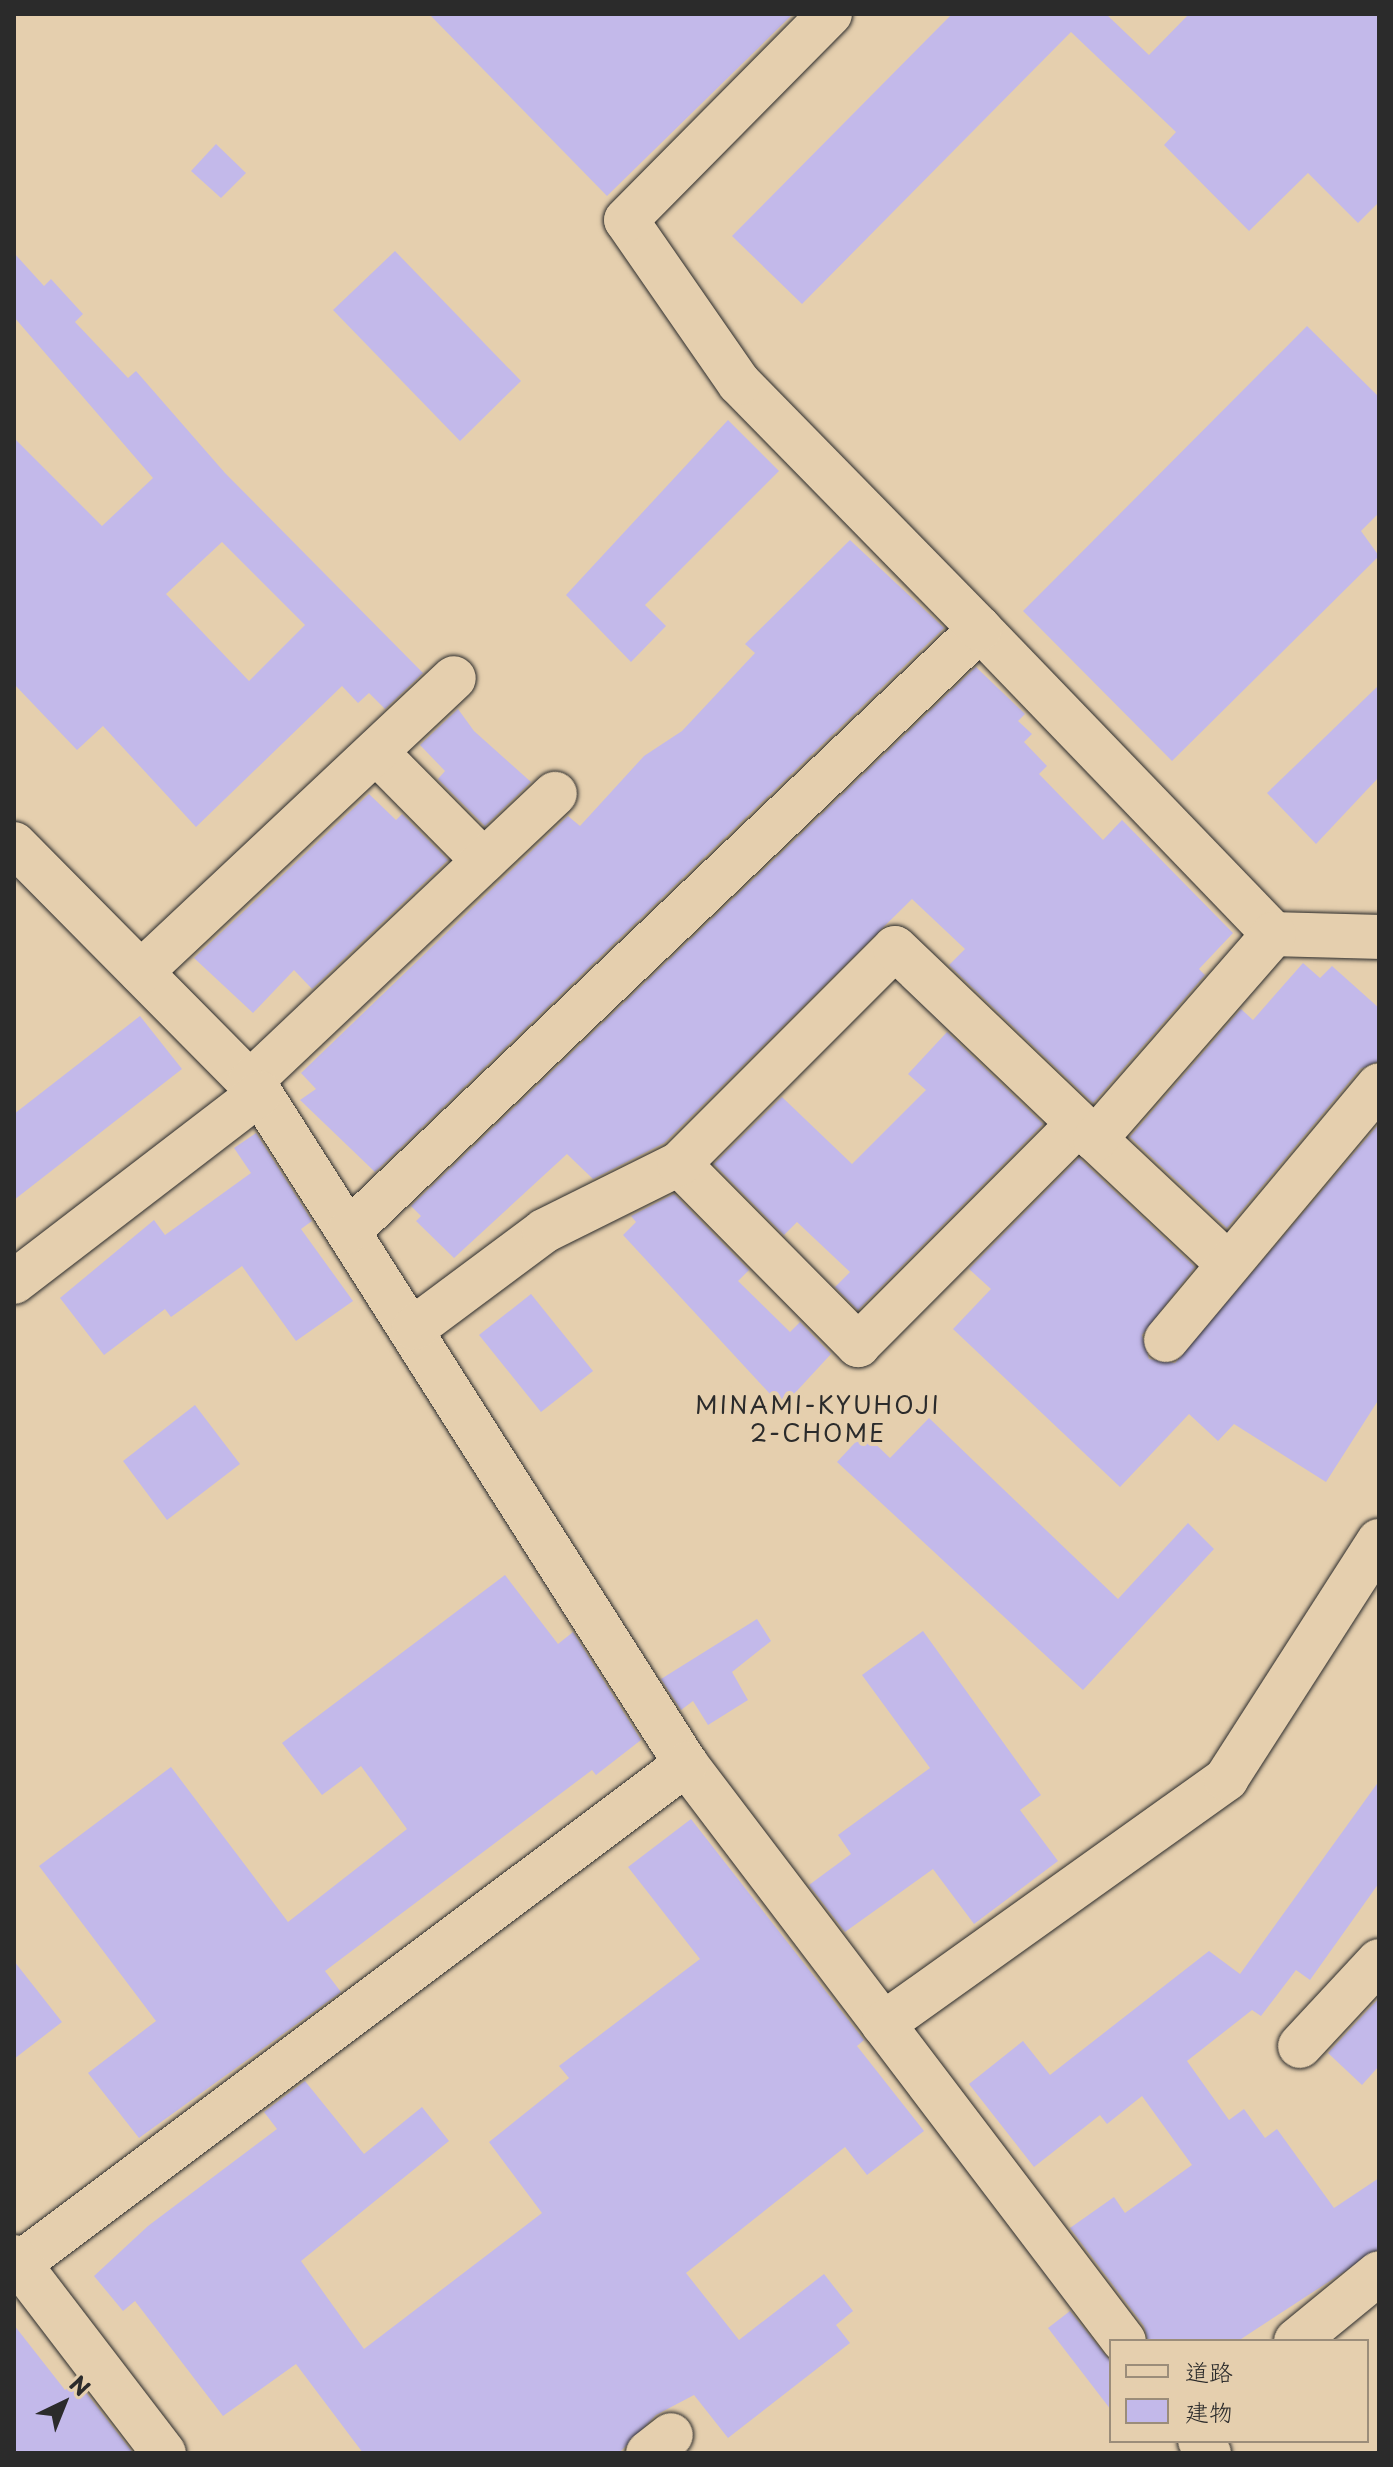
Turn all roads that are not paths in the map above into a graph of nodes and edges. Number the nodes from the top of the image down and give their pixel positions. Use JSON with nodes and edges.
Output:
{"nodes":[{"id":1,"x":830,"y":14,"type":"edge"},
{"id":2,"x":980,"y":629,"type":"junction"},
{"id":3,"x":454,"y":678,"type":"dead end"},
{"id":4,"x":376,"y":752,"type":"junction"},
{"id":5,"x":555,"y":794,"type":"dead end"},
{"id":6,"x":14,"y":844,"type":"edge"},
{"id":7,"x":484,"y":861,"type":"junction"},
{"id":8,"x":1274,"y":934,"type":"junction"},
{"id":9,"x":1379,"y":937,"type":"edge"},
{"id":10,"x":141,"y":972,"type":"junction"},
{"id":11,"x":1379,"y":1085,"type":"edge"},
{"id":12,"x":254,"y":1088,"type":"junction"},
{"id":13,"x":1086,"y":1132,"type":"junction"},
{"id":14,"x":679,"y":1164,"type":"junction"},
{"id":15,"x":349,"y":1231,"type":"junction"},
{"id":16,"x":1228,"y":1264,"type":"junction"},
{"id":17,"x":14,"y":1282,"type":"edge"},
{"id":18,"x":414,"y":1328,"type":"junction"},
{"id":19,"x":1166,"y":1340,"type":"dead end"},
{"id":20,"x":1379,"y":1541,"type":"edge"},
{"id":21,"x":686,"y":1764,"type":"junction"},
{"id":22,"x":1376,"y":1969,"type":"edge"},
{"id":23,"x":883,"y":2024,"type":"junction"},
{"id":24,"x":1300,"y":2046,"type":"dead end"},
{"id":25,"x":17,"y":2260,"type":"edge"},
{"id":26,"x":1379,"y":2273,"type":"edge"},
{"id":27,"x":1122,"y":2339,"type":"edge"},
{"id":28,"x":1298,"y":2339,"type":"edge"},
{"id":29,"x":164,"y":2453,"type":"edge"}],
"edges":[{"from":1,"to":2,"type":"street"},
{"from":2,"to":8,"type":"street"},
{"from":2,"to":15,"type":"street"},
{"from":3,"to":4,"type":"street"},
{"from":4,"to":7,"type":"street"},
{"from":4,"to":10,"type":"street"},
{"from":5,"to":7,"type":"street"},
{"from":6,"to":10,"type":"street"},
{"from":7,"to":12,"type":"street"},
{"from":8,"to":9,"type":"street"},
{"from":8,"to":13,"type":"street"},
{"from":10,"to":12,"type":"street"},
{"from":11,"to":16,"type":"street"},
{"from":12,"to":15,"type":"street"},
{"from":12,"to":17,"type":"street"},
{"from":13,"to":14,"type":"street"},
{"from":13,"to":14,"type":"street"},
{"from":13,"to":16,"type":"street"},
{"from":14,"to":18,"type":"street"},
{"from":15,"to":18,"type":"street"},
{"from":16,"to":19,"type":"street"},
{"from":18,"to":21,"type":"street"},
{"from":20,"to":23,"type":"street"},
{"from":21,"to":23,"type":"street"},
{"from":21,"to":25,"type":"street"},
{"from":22,"to":24,"type":"street"},
{"from":23,"to":27,"type":"street"},
{"from":25,"to":29,"type":"street"},
{"from":26,"to":28,"type":"street"}]}
